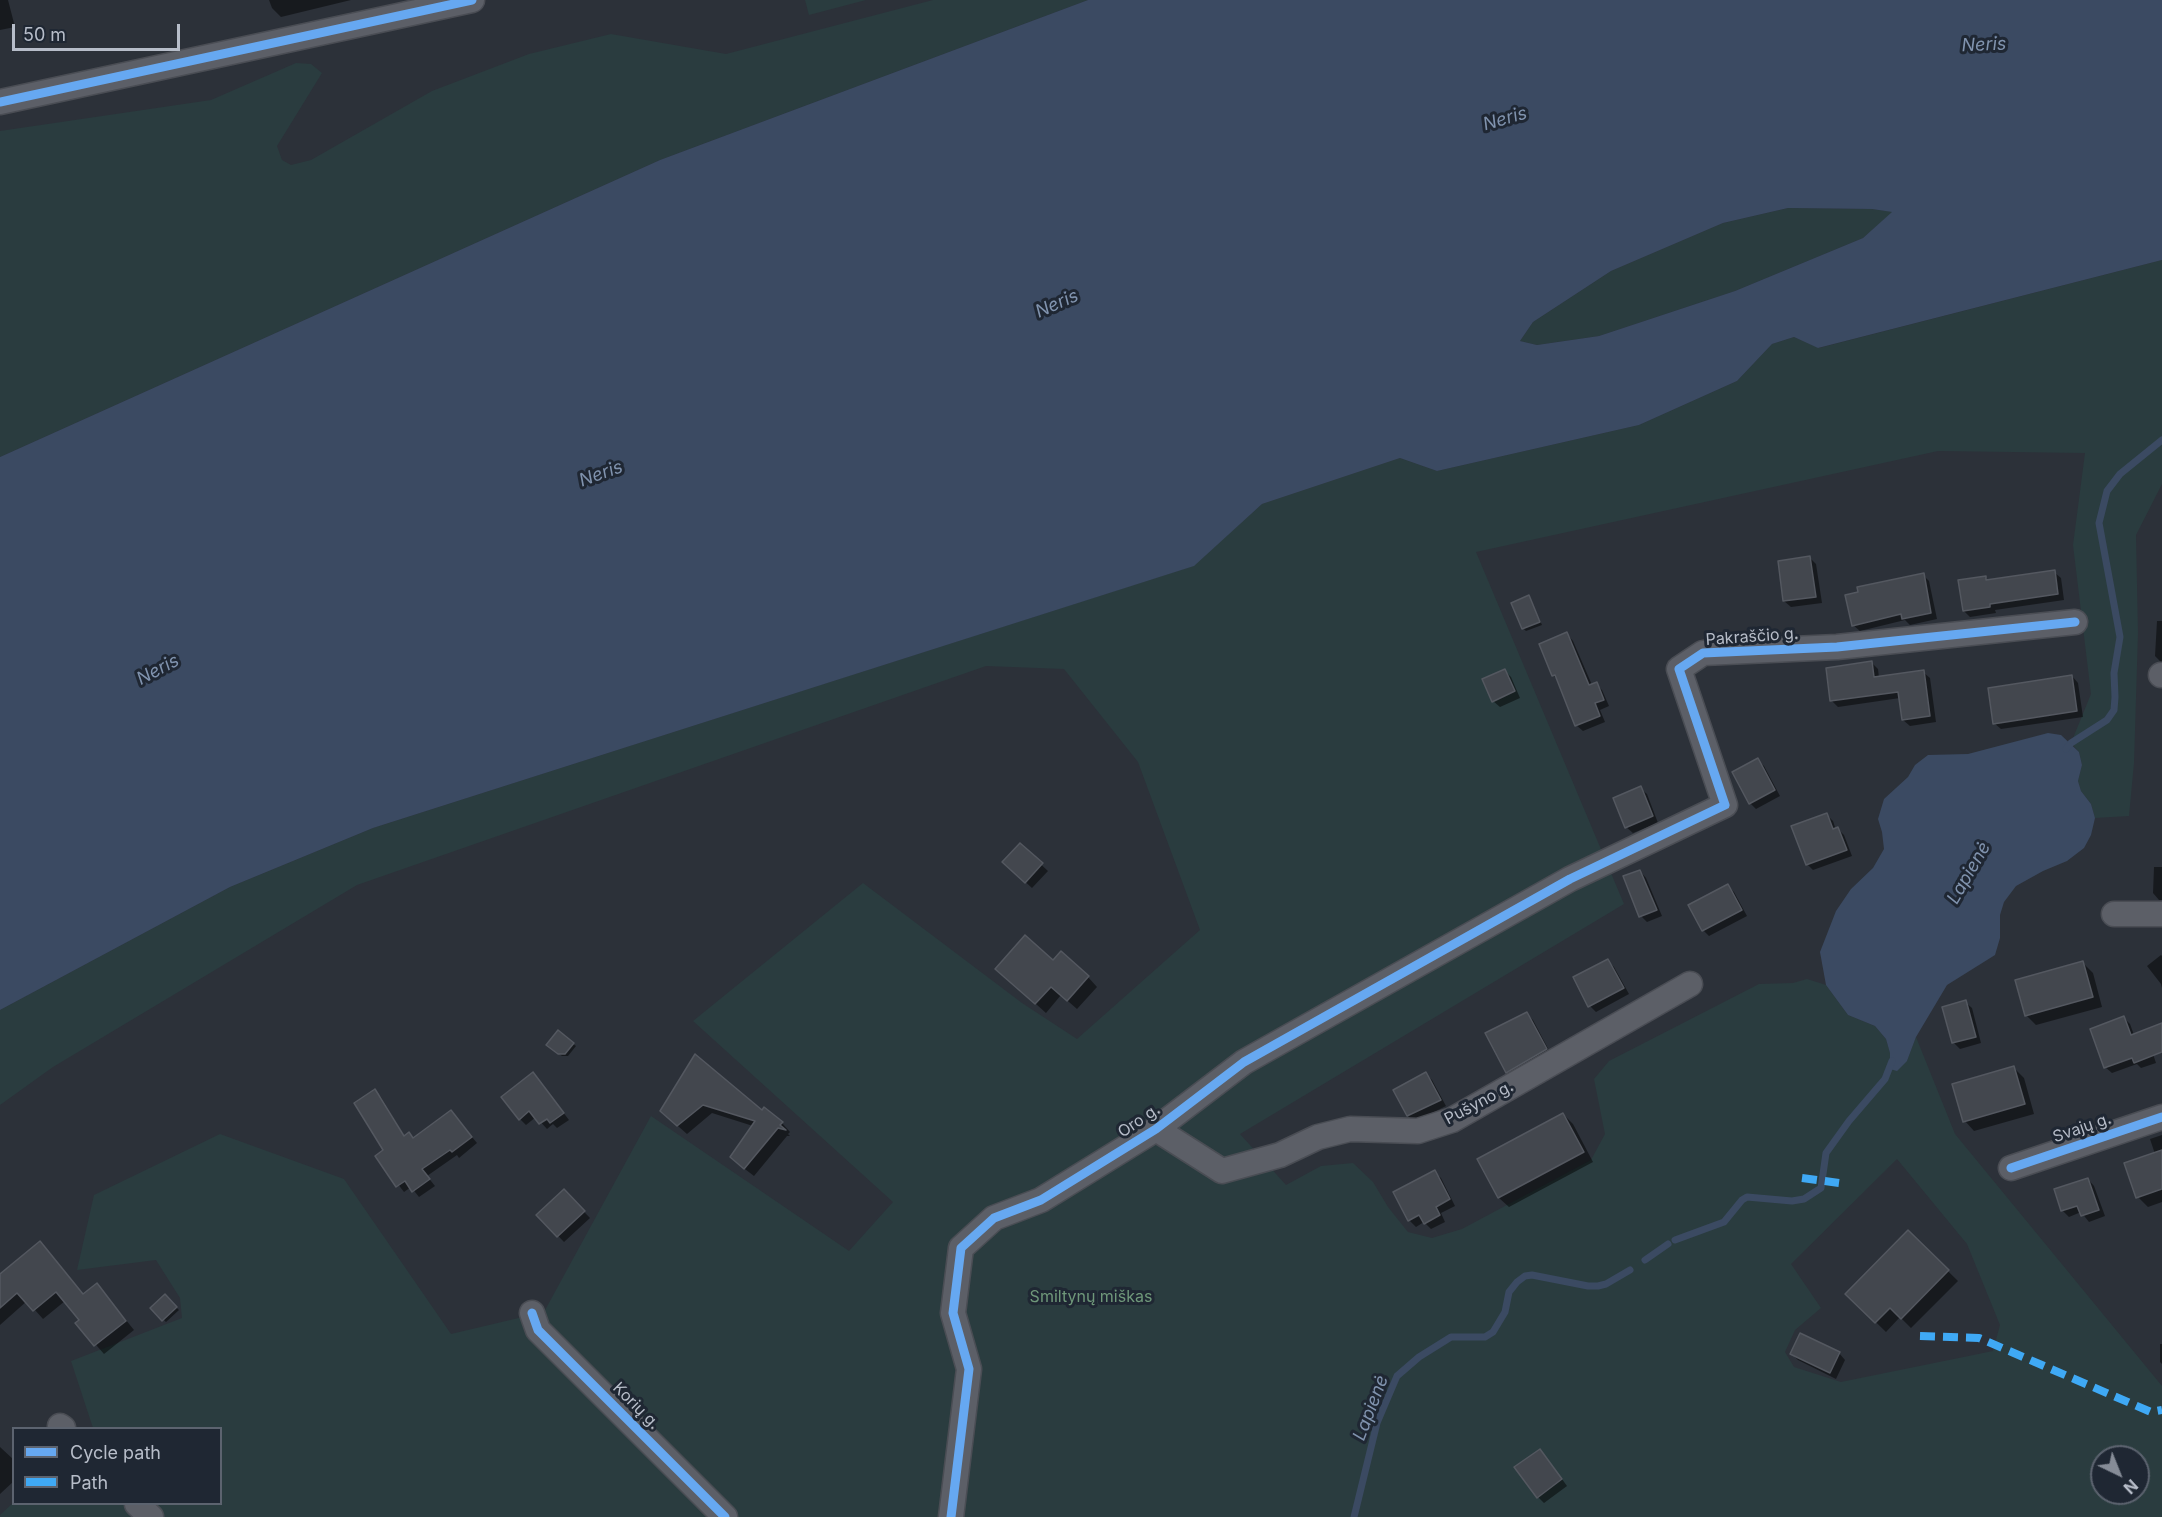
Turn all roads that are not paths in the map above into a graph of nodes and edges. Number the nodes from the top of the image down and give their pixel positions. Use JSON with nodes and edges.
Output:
{"nodes":[{"id":1,"x":472,"y":0,"type":"edge"},
{"id":2,"x":0,"y":102,"type":"edge"},
{"id":3,"x":2075,"y":622,"type":"dead end"},
{"id":4,"x":1570,"y":879,"type":"joint"},
{"id":5,"x":2114,"y":914,"type":"dead end"},
{"id":6,"x":2162,"y":914,"type":"edge"},
{"id":7,"x":1690,"y":984,"type":"dead end"},
{"id":8,"x":2162,"y":1117,"type":"edge"},
{"id":9,"x":1156,"y":1129,"type":"junction"},
{"id":10,"x":2011,"y":1168,"type":"dead end"},
{"id":11,"x":532,"y":1312,"type":"dead end"},
{"id":12,"x":139,"y":1505,"type":"edge"},
{"id":13,"x":151,"y":1517,"type":"edge"},
{"id":14,"x":724,"y":1517,"type":"edge"},
{"id":15,"x":951,"y":1517,"type":"edge"}],
"edges":[{"from":1,"to":2,"type":"street"},
{"from":3,"to":4,"type":"street","name":"Pakraščio g."},
{"from":4,"to":9,"type":"street","name":"Oro g."},
{"from":5,"to":6,"type":"street"},
{"from":7,"to":9,"type":"street","name":"Pušyno g."},
{"from":8,"to":10,"type":"street","name":"Svajų g."},
{"from":9,"to":15,"type":"street","name":"Oro g."},
{"from":11,"to":14,"type":"street","name":"Korių g."},
{"from":12,"to":13,"type":"street"}]}
